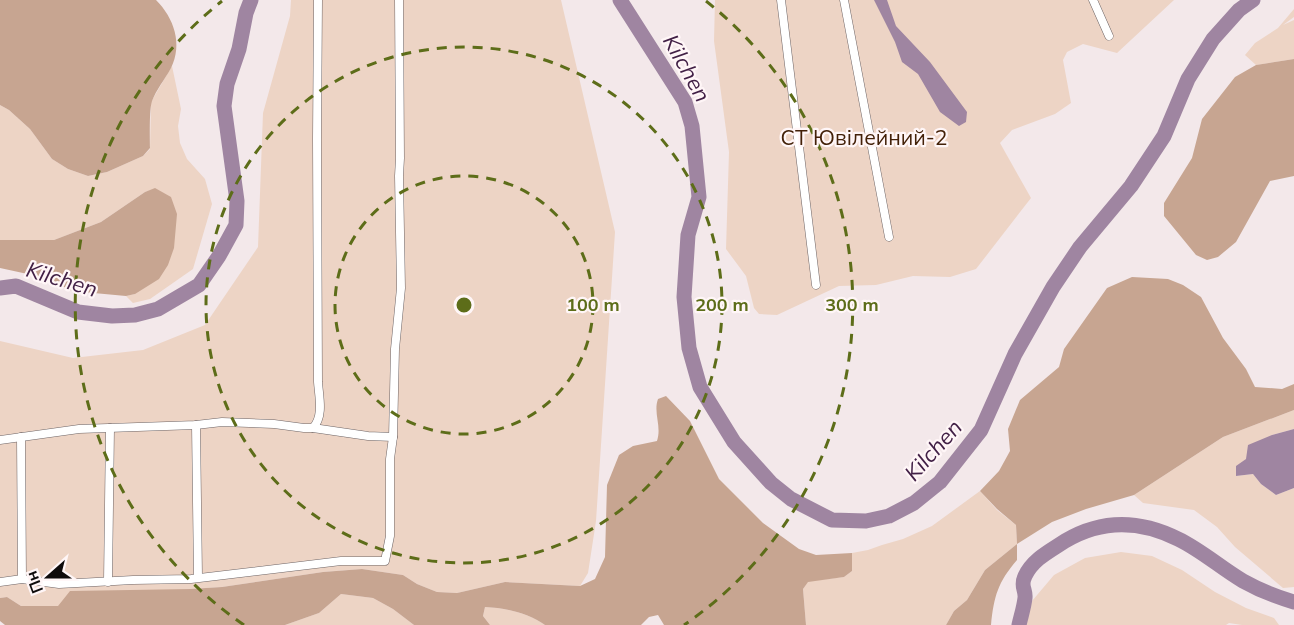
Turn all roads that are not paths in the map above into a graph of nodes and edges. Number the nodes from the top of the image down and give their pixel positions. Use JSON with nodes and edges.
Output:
{"nodes":[{"id":1,"x":318,"y":0,"type":"edge"},
{"id":2,"x":399,"y":0,"type":"edge"},
{"id":3,"x":781,"y":0,"type":"edge"},
{"id":4,"x":844,"y":0,"type":"edge"},
{"id":5,"x":1093,"y":0,"type":"edge"},
{"id":6,"x":1109,"y":36,"type":"dead end"},
{"id":7,"x":889,"y":237,"type":"dead end"},
{"id":8,"x":816,"y":285,"type":"dead end"},
{"id":9,"x":196,"y":425,"type":"junction"},
{"id":10,"x":110,"y":428,"type":"junction"},
{"id":11,"x":313,"y":428,"type":"junction"},
{"id":12,"x":393,"y":436,"type":"junction"},
{"id":13,"x":21,"y":437,"type":"junction"},
{"id":14,"x":0,"y":440,"type":"edge"},
{"id":15,"x":198,"y":578,"type":"junction"},
{"id":16,"x":22,"y":579,"type":"junction"},
{"id":17,"x":0,"y":582,"type":"edge"},
{"id":18,"x":108,"y":582,"type":"junction"}],
"edges":[{"from":1,"to":11,"type":"street"},
{"from":2,"to":12,"type":"street"},
{"from":3,"to":8,"type":"street"},
{"from":4,"to":7,"type":"street"},
{"from":5,"to":6,"type":"street"},
{"from":9,"to":10,"type":"street"},
{"from":9,"to":11,"type":"street"},
{"from":9,"to":15,"type":"street"},
{"from":10,"to":13,"type":"street"},
{"from":10,"to":18,"type":"street"},
{"from":11,"to":12,"type":"street"},
{"from":12,"to":15,"type":"street"},
{"from":13,"to":14,"type":"street"},
{"from":13,"to":16,"type":"street"},
{"from":15,"to":18,"type":"street"},
{"from":16,"to":17,"type":"street"},
{"from":16,"to":18,"type":"street"}]}
